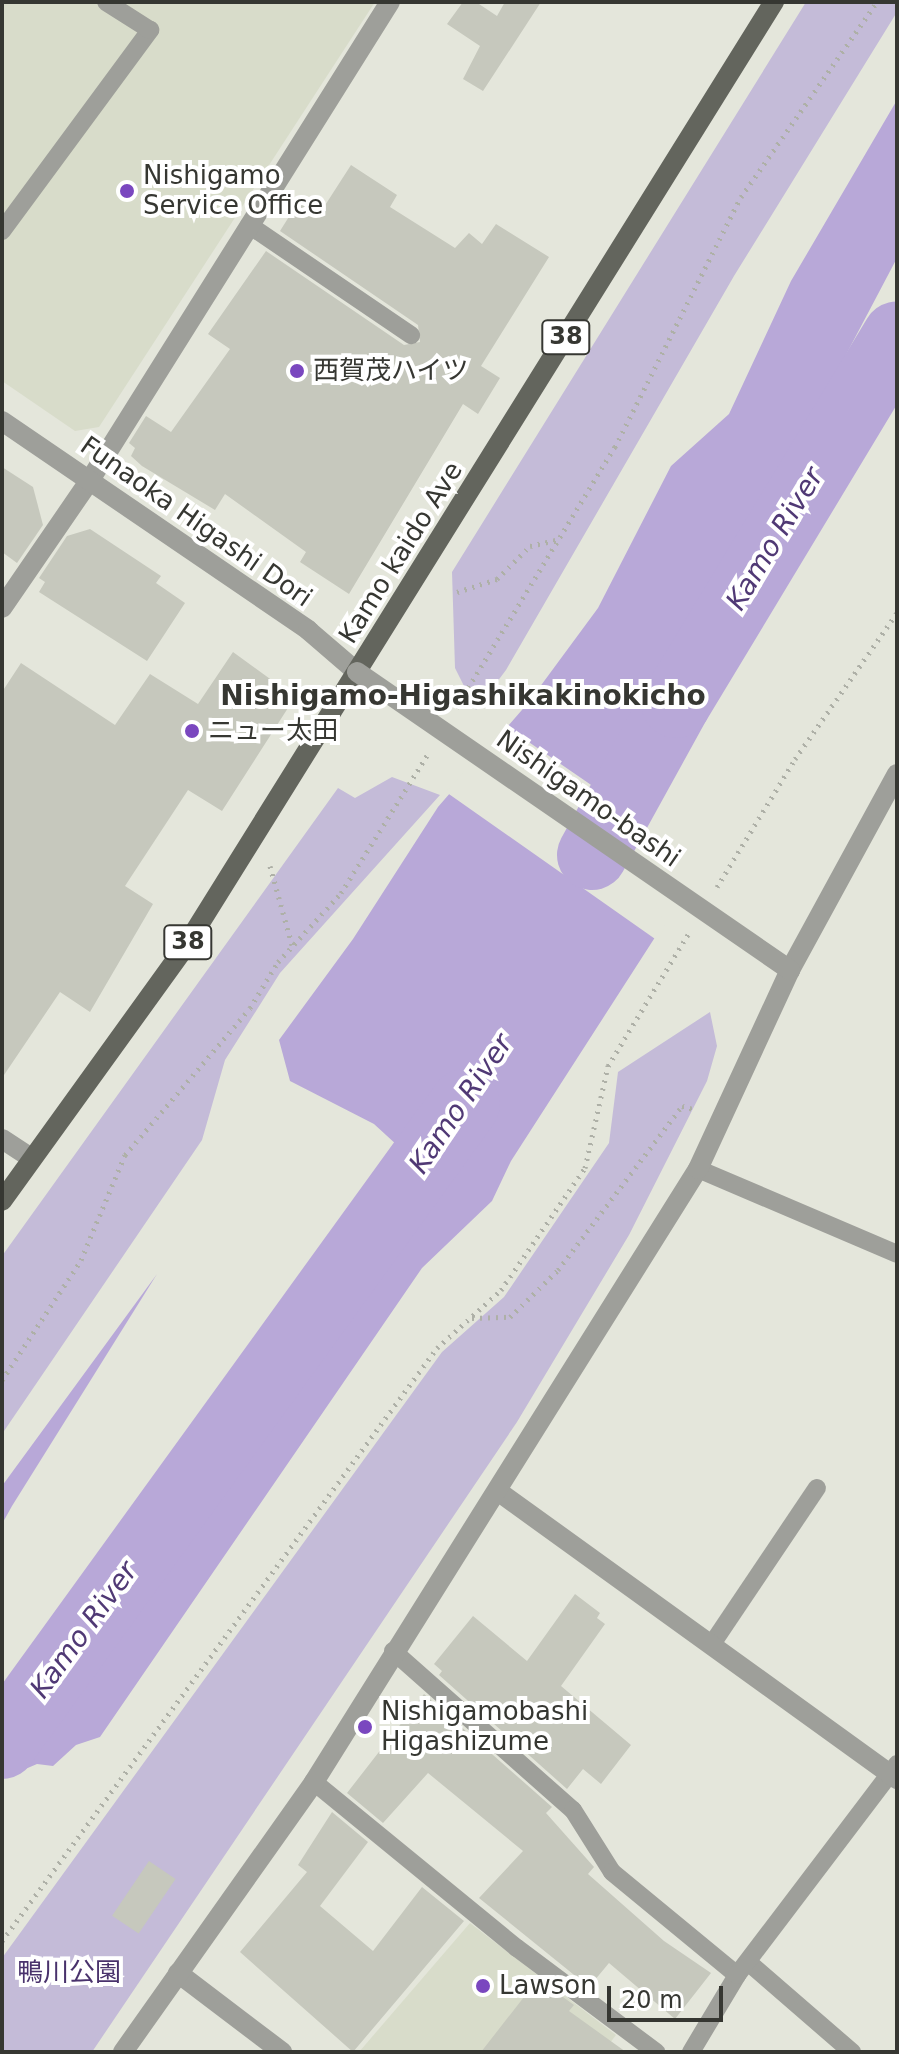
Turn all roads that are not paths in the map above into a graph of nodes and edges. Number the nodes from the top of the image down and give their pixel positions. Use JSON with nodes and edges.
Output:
{"nodes":[{"id":1,"x":106,"y":2,"type":"edge"},
{"id":2,"x":390,"y":2,"type":"edge"},
{"id":3,"x":774,"y":2,"type":"edge"},
{"id":4,"x":249,"y":225,"type":"junction"},
{"id":5,"x":2,"y":231,"type":"edge"},
{"id":6,"x":411,"y":335,"type":"dead end"},
{"id":7,"x":2,"y":421,"type":"edge"},
{"id":8,"x":90,"y":480,"type":"junction"},
{"id":9,"x":2,"y":608,"type":"edge"},
{"id":10,"x":357,"y":672,"type":"junction"},
{"id":11,"x":897,"y":774,"type":"edge"},
{"id":12,"x":790,"y":970,"type":"junction"},
{"id":13,"x":2,"y":1139,"type":"edge"},
{"id":14,"x":31,"y":1158,"type":"junction"},
{"id":15,"x":698,"y":1169,"type":"junction"},
{"id":16,"x":2,"y":1201,"type":"edge"},
{"id":17,"x":897,"y":1254,"type":"edge"},
{"id":18,"x":817,"y":1488,"type":"dead end"},
{"id":19,"x":499,"y":1492,"type":"junction"},
{"id":20,"x":712,"y":1644,"type":"junction"},
{"id":21,"x":393,"y":1651,"type":"junction"},
{"id":22,"x":895,"y":1772,"type":"edge"},
{"id":23,"x":314,"y":1782,"type":"junction"},
{"id":24,"x":742,"y":1969,"type":"junction"},
{"id":25,"x":178,"y":1973,"type":"junction"},
{"id":26,"x":123,"y":2052,"type":"edge"},
{"id":27,"x":282,"y":2052,"type":"edge"},
{"id":28,"x":656,"y":2052,"type":"edge"},
{"id":29,"x":691,"y":2052,"type":"edge"},
{"id":30,"x":852,"y":2052,"type":"edge"}],
"edges":[{"from":1,"to":5,"type":"lane"},
{"from":2,"to":4,"type":"street"},
{"from":3,"to":10,"type":"main road","name":"Kamo kaido Ave","number":"38"},
{"from":4,"to":6,"type":"lane"},
{"from":4,"to":8,"type":"street"},
{"from":7,"to":8,"type":"street","name":"Funaoka Higashi Dori"},
{"from":8,"to":9,"type":"street"},
{"from":8,"to":10,"type":"street","name":"Funaoka Higashi Dori"},
{"from":10,"to":12,"type":"street","name":"Nishigamo-bashi","bridge":true},
{"from":10,"to":14,"type":"main road","name":"Kamo kaido Ave","number":"38"},
{"from":11,"to":12,"type":"street"},
{"from":12,"to":15,"type":"street"},
{"from":13,"to":14,"type":"street"},
{"from":14,"to":16,"type":"main road","name":"Kamo kaido Ave","number":"38"},
{"from":15,"to":17,"type":"lane"},
{"from":15,"to":19,"type":"street"},
{"from":18,"to":20,"type":"lane"},
{"from":19,"to":20,"type":"street"},
{"from":19,"to":21,"type":"street"},
{"from":20,"to":22,"type":"street"},
{"from":21,"to":23,"type":"street"},
{"from":21,"to":24,"type":"lane"},
{"from":22,"to":24,"type":"lane"},
{"from":23,"to":25,"type":"street"},
{"from":23,"to":28,"type":"lane"},
{"from":24,"to":29,"type":"lane"},
{"from":24,"to":30,"type":"lane"},
{"from":25,"to":26,"type":"street"},
{"from":25,"to":27,"type":"street"}]}
